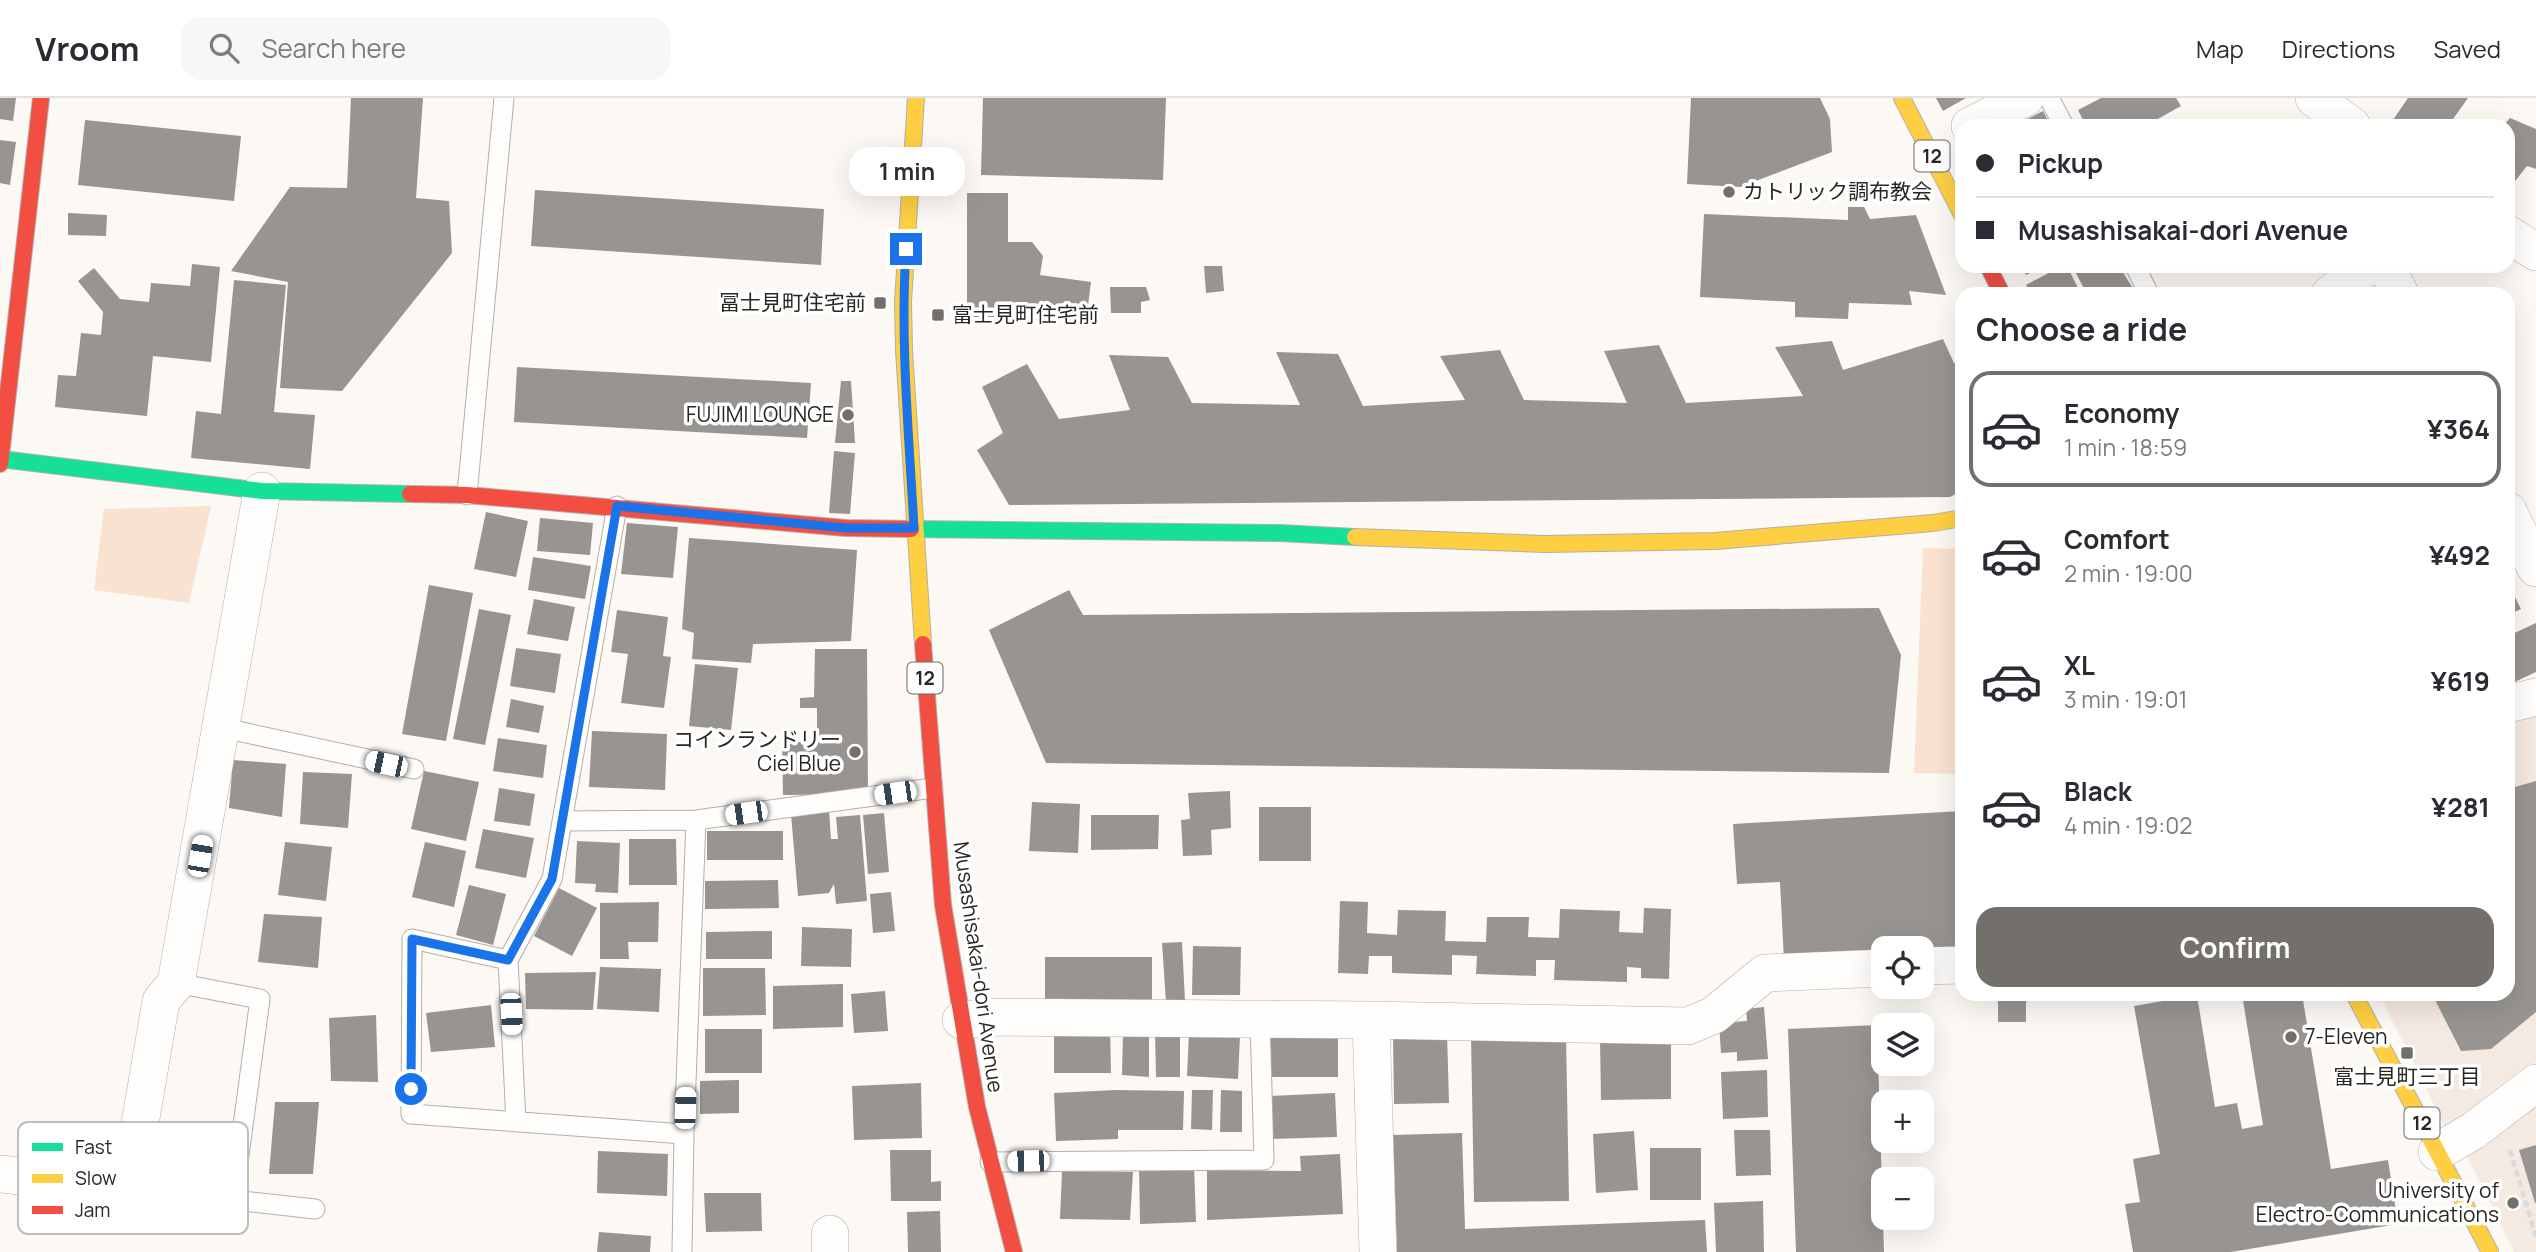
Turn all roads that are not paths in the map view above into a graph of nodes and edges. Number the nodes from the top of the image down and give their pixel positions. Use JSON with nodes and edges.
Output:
{"nodes":[{"id":1,"x":41,"y":98,"type":"edge"},
{"id":2,"x":505,"y":98,"type":"edge"},
{"id":3,"x":916,"y":98,"type":"edge"},
{"id":4,"x":1902,"y":98,"type":"edge"},
{"id":5,"x":2025,"y":98,"type":"edge"},
{"id":6,"x":2049,"y":98,"type":"edge"},
{"id":7,"x":2314,"y":98,"type":"edge"},
{"id":8,"x":1984,"y":119,"type":"edge"},
{"id":9,"x":2060,"y":119,"type":"edge"},
{"id":10,"x":2342,"y":119,"type":"edge"},
{"id":11,"x":1955,"y":134,"type":"edge"},
{"id":12,"x":1927,"y":148,"type":"junction"},
{"id":13,"x":1955,"y":202,"type":"edge"},
{"id":14,"x":2515,"y":238,"type":"edge"},
{"id":15,"x":2536,"y":252,"type":"edge"},
{"id":16,"x":2358,"y":273,"type":"edge"},
{"id":17,"x":10,"y":281,"type":"edge"},
{"id":18,"x":2340,"y":287,"type":"edge"},
{"id":19,"x":0,"y":461,"type":"edge"},
{"id":20,"x":262,"y":491,"type":"junction"},
{"id":21,"x":467,"y":495,"type":"junction"},
{"id":22,"x":617,"y":506,"type":"junction"},
{"id":23,"x":1955,"y":519,"type":"edge"},
{"id":24,"x":2515,"y":525,"type":"edge"},
{"id":25,"x":914,"y":528,"type":"junction"},
{"id":26,"x":2536,"y":568,"type":"edge"},
{"id":27,"x":2536,"y":697,"type":"edge"},
{"id":28,"x":2515,"y":702,"type":"edge"},
{"id":29,"x":223,"y":728,"type":"junction"},
{"id":30,"x":414,"y":769,"type":"dead end"},
{"id":31,"x":933,"y":788,"type":"junction"},
{"id":32,"x":696,"y":820,"type":"junction"},
{"id":33,"x":562,"y":821,"type":"junction"},
{"id":34,"x":508,"y":960,"type":"junction"},
{"id":35,"x":1955,"y":965,"type":"edge"},
{"id":36,"x":1934,"y":966,"type":"edge"},
{"id":37,"x":1871,"y":968,"type":"edge"},
{"id":38,"x":176,"y":983,"type":"junction"},
{"id":39,"x":2358,"y":1001,"type":"edge"},
{"id":40,"x":961,"y":1020,"type":"junction"},
{"id":41,"x":1260,"y":1020,"type":"junction"},
{"id":42,"x":1371,"y":1020,"type":"junction"},
{"id":43,"x":2536,"y":1083,"type":"edge"},
{"id":44,"x":140,"y":1122,"type":"edge"},
{"id":45,"x":243,"y":1122,"type":"edge"},
{"id":46,"x":516,"y":1122,"type":"junction"},
{"id":47,"x":684,"y":1134,"type":"junction"},
{"id":48,"x":2437,"y":1152,"type":"junction"},
{"id":49,"x":990,"y":1162,"type":"junction"},
{"id":50,"x":0,"y":1174,"type":"edge"},
{"id":51,"x":18,"y":1176,"type":"edge"},
{"id":52,"x":248,"y":1202,"type":"edge"},
{"id":53,"x":315,"y":1209,"type":"dead end"},
{"id":54,"x":682,"y":1252,"type":"edge"},
{"id":55,"x":1014,"y":1252,"type":"edge"},
{"id":56,"x":1378,"y":1252,"type":"edge"},
{"id":57,"x":2490,"y":1252,"type":"edge"}],
"edges":[{"from":1,"to":17,"type":"street"},
{"from":2,"to":21,"type":"lane"},
{"from":3,"to":25,"type":"street","name":"Musashisakai-dori Avenue","number":"12"},
{"from":4,"to":12,"type":"street","number":"12"},
{"from":5,"to":8,"type":"street"},
{"from":6,"to":9,"type":"lane"},
{"from":7,"to":10,"type":"street"},
{"from":11,"to":12,"type":"street"},
{"from":12,"to":13,"type":"street","number":"12"},
{"from":14,"to":15,"type":"street"},
{"from":16,"to":18,"type":"street"},
{"from":17,"to":19,"type":"street"},
{"from":19,"to":20,"type":"street"},
{"from":20,"to":21,"type":"street"},
{"from":20,"to":29,"type":"street"},
{"from":21,"to":22,"type":"street"},
{"from":22,"to":25,"type":"street"},
{"from":22,"to":33,"type":"lane"},
{"from":23,"to":25,"type":"street"},
{"from":24,"to":26,"type":"street"},
{"from":25,"to":31,"type":"street","name":"Musashisakai-dori Avenue","number":"12"},
{"from":27,"to":28,"type":"street"},
{"from":29,"to":30,"type":"lane"},
{"from":29,"to":38,"type":"street"},
{"from":31,"to":32,"type":"lane"},
{"from":31,"to":40,"type":"street","name":"Musashisakai-dori Avenue","number":"12"},
{"from":32,"to":33,"type":"lane"},
{"from":32,"to":47,"type":"lane"},
{"from":33,"to":34,"type":"lane"},
{"from":34,"to":46,"type":"lane"},
{"from":34,"to":46,"type":"lane"},
{"from":35,"to":36,"type":"street"},
{"from":37,"to":42,"type":"street"},
{"from":38,"to":44,"type":"street"},
{"from":38,"to":45,"type":"lane"},
{"from":39,"to":48,"type":"street","number":"12"},
{"from":40,"to":41,"type":"street"},
{"from":40,"to":49,"type":"street","name":"Musashisakai-dori Avenue","number":"12"},
{"from":41,"to":42,"type":"street"},
{"from":41,"to":49,"type":"lane"},
{"from":42,"to":56,"type":"street"},
{"from":43,"to":48,"type":"street"},
{"from":46,"to":47,"type":"lane"},
{"from":47,"to":54,"type":"lane"},
{"from":48,"to":57,"type":"street","number":"12"},
{"from":49,"to":55,"type":"street","name":"Musashisakai-dori Avenue","number":"12"},
{"from":50,"to":51,"type":"street"},
{"from":52,"to":53,"type":"lane"}]}
